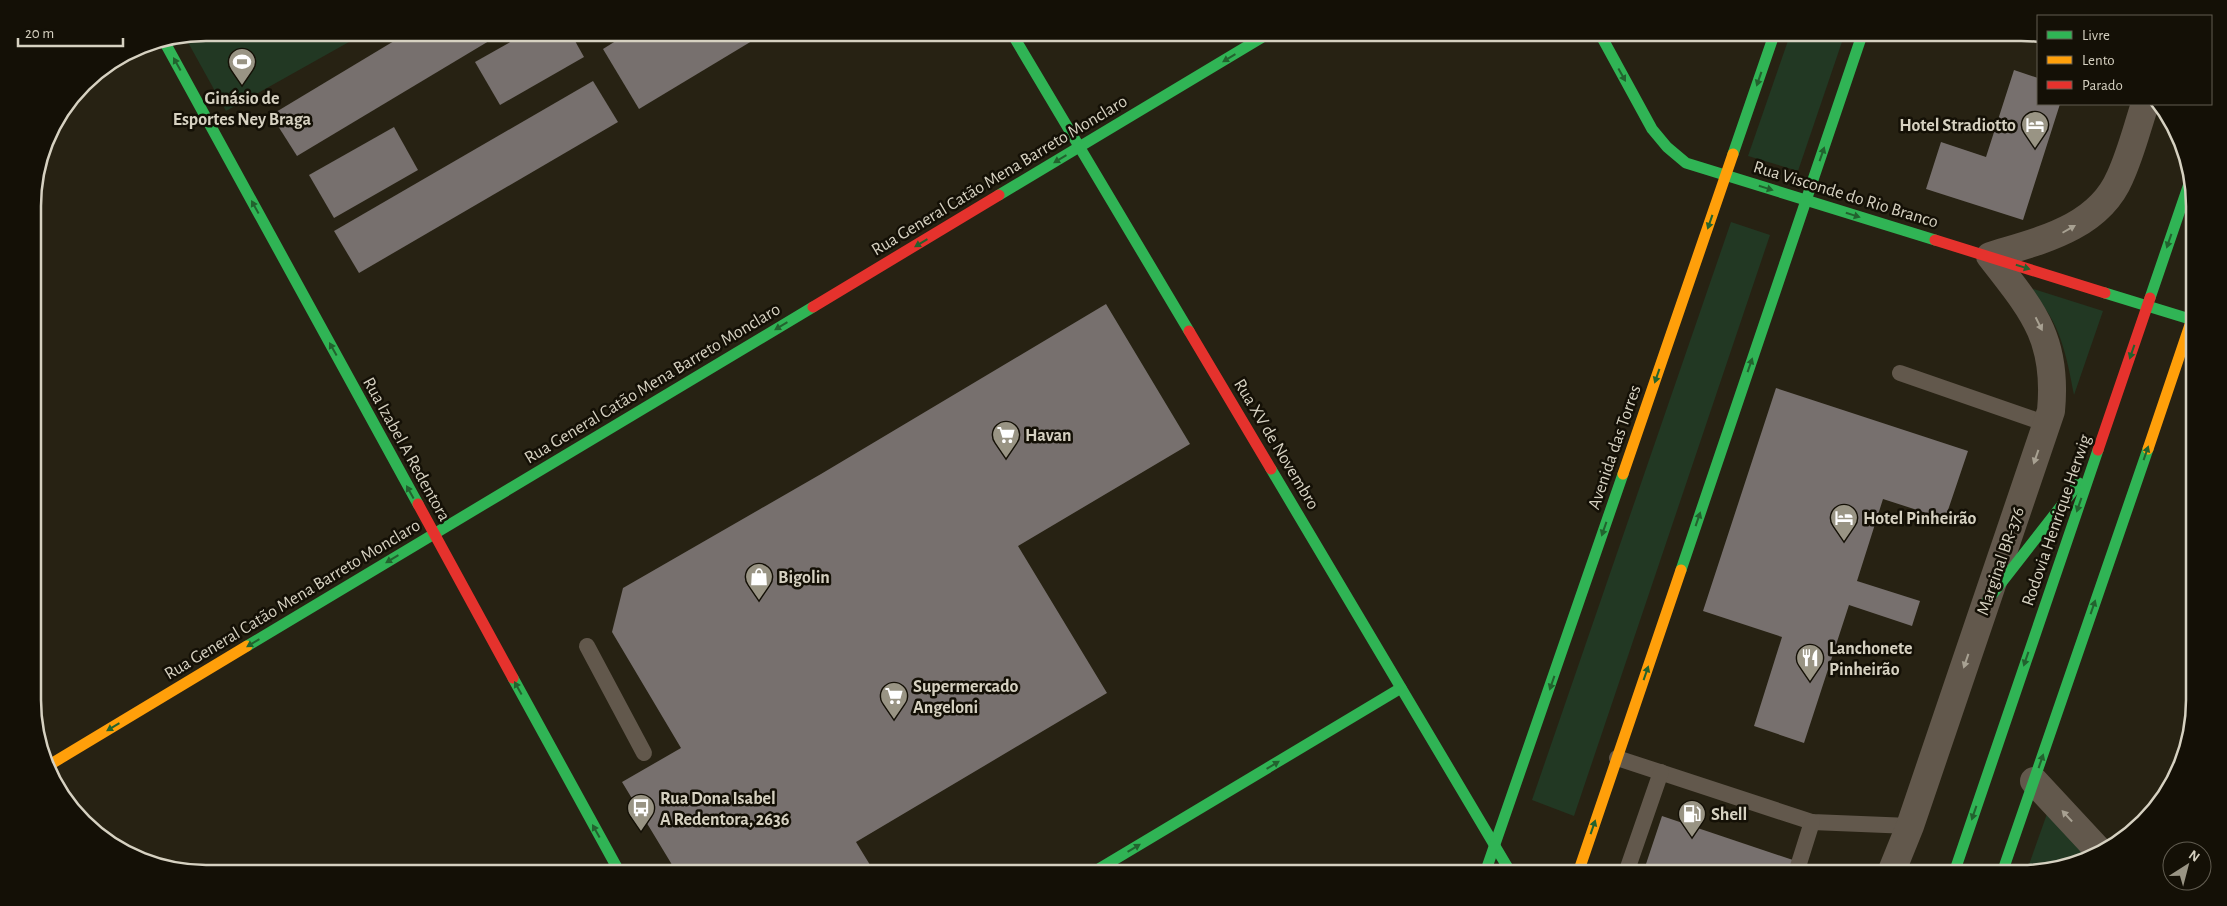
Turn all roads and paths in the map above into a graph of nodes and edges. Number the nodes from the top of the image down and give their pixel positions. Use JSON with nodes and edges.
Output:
{"nodes":[{"id":1,"x":1255,"y":41,"type":"edge"},
{"id":2,"x":1604,"y":41,"type":"edge"},
{"id":3,"x":1773,"y":41,"type":"edge"},
{"id":4,"x":1860,"y":41,"type":"edge"},
{"id":5,"x":1017,"y":42,"type":"edge"},
{"id":6,"x":167,"y":46,"type":"edge"},
{"id":7,"x":2145,"y":105,"type":"edge"},
{"id":8,"x":1080,"y":148,"type":"junction"},
{"id":9,"x":1726,"y":176,"type":"junction"},
{"id":10,"x":2185,"y":195,"type":"edge"},
{"id":11,"x":1806,"y":200,"type":"junction"},
{"id":12,"x":1990,"y":256,"type":"junction"},
{"id":13,"x":2147,"y":306,"type":"junction"},
{"id":14,"x":2186,"y":316,"type":"edge"},
{"id":15,"x":2186,"y":338,"type":"edge"},
{"id":16,"x":2186,"y":371,"type":"dead end"},
{"id":17,"x":1900,"y":373,"type":"dead end"},
{"id":18,"x":2171,"y":382,"type":"junction"},
{"id":19,"x":2047,"y":424,"type":"junction"},
{"id":20,"x":2092,"y":466,"type":"junction"},
{"id":21,"x":434,"y":534,"type":"junction"},
{"id":22,"x":1987,"y":601,"type":"junction"},
{"id":23,"x":588,"y":646,"type":"dead end"},
{"id":24,"x":1401,"y":688,"type":"junction"},
{"id":25,"x":644,"y":753,"type":"dead end"},
{"id":26,"x":1617,"y":758,"type":"junction"},
{"id":27,"x":54,"y":762,"type":"edge"},
{"id":28,"x":1661,"y":772,"type":"junction"},
{"id":29,"x":2034,"y":781,"type":"junction"},
{"id":30,"x":1812,"y":822,"type":"junction"},
{"id":31,"x":1910,"y":826,"type":"junction"},
{"id":32,"x":1495,"y":845,"type":"junction"},
{"id":33,"x":2095,"y":847,"type":"edge"},
{"id":34,"x":1488,"y":864,"type":"edge"},
{"id":35,"x":1506,"y":864,"type":"edge"},
{"id":36,"x":1581,"y":864,"type":"edge"},
{"id":37,"x":1629,"y":864,"type":"edge"},
{"id":38,"x":1799,"y":864,"type":"edge"},
{"id":39,"x":1895,"y":864,"type":"edge"},
{"id":40,"x":1957,"y":864,"type":"edge"},
{"id":41,"x":2005,"y":864,"type":"edge"},
{"id":42,"x":615,"y":865,"type":"edge"},
{"id":43,"x":1106,"y":865,"type":"edge"}],
"edges":[{"from":1,"to":8,"type":"main road","name":"Rua General Catão Mena Barreto Monclaro","one_way":true},
{"from":2,"to":9,"type":"main road","name":"Rua Visconde do Rio Branco","one_way":true},
{"from":3,"to":9,"type":"main road","name":"Avenida das Torres","one_way":true},
{"from":11,"to":4,"type":"main road","one_way":true},
{"from":5,"to":8,"type":"main road","name":"Rua XV de Novembro"},
{"from":21,"to":6,"type":"main road","name":"Rua Izabel A Redentora","one_way":true},
{"from":12,"to":7,"type":"street","one_way":true},
{"from":8,"to":21,"type":"main road","name":"Rua General Catão Mena Barreto Monclaro","one_way":true},
{"from":8,"to":24,"type":"main road","name":"Rua XV de Novembro"},
{"from":9,"to":11,"type":"main road","name":"Rua Visconde do Rio Branco","one_way":true},
{"from":9,"to":32,"type":"main road","name":"Avenida das Torres","one_way":true},
{"from":10,"to":13,"type":"main road","name":"Rodovia Henrique Herwig","one_way":true},
{"from":11,"to":12,"type":"main road","name":"Rua Visconde do Rio Branco","one_way":true},
{"from":26,"to":11,"type":"main road","one_way":true},
{"from":12,"to":13,"type":"main road","name":"Rua Visconde do Rio Branco","one_way":true},
{"from":12,"to":19,"type":"street","name":"Marginal BR-376","one_way":true},
{"from":13,"to":14,"type":"main road","name":"Rua Visconde do Rio Branco"},
{"from":13,"to":20,"type":"main road","name":"Rodovia Henrique Herwig","one_way":true},
{"from":15,"to":18,"type":"main road"},
{"from":16,"to":18,"type":"main road"},
{"from":17,"to":19,"type":"lane"},
{"from":29,"to":18,"type":"main road","one_way":true},
{"from":19,"to":22,"type":"street","name":"Marginal BR-376","one_way":true},
{"from":20,"to":22,"type":"main road"},
{"from":20,"to":40,"type":"main road","name":"Rodovia Henrique Herwig","one_way":true},
{"from":21,"to":27,"type":"main road","name":"Rua General Catão Mena Barreto Monclaro","one_way":true},
{"from":42,"to":21,"type":"main road","name":"Rua Izabel A Redentora","one_way":true},
{"from":22,"to":31,"type":"street","name":"Marginal BR-376","one_way":true},
{"from":23,"to":25,"type":"lane"},
{"from":24,"to":32,"type":"main road","name":"Rua XV de Novembro"},
{"from":43,"to":24,"type":"main road","one_way":true},
{"from":26,"to":28,"type":"lane"},
{"from":36,"to":26,"type":"main road","one_way":true},
{"from":28,"to":30,"type":"lane"},
{"from":28,"to":37,"type":"lane"},
{"from":33,"to":29,"type":"street","one_way":true},
{"from":29,"to":41,"type":"main road"},
{"from":30,"to":31,"type":"lane"},
{"from":30,"to":38,"type":"lane"},
{"from":31,"to":39,"type":"street","name":"Marginal BR-376"},
{"from":32,"to":34,"type":"main road","name":"Avenida das Torres"},
{"from":32,"to":35,"type":"main road","name":"Rua XV de Novembro"}]}
